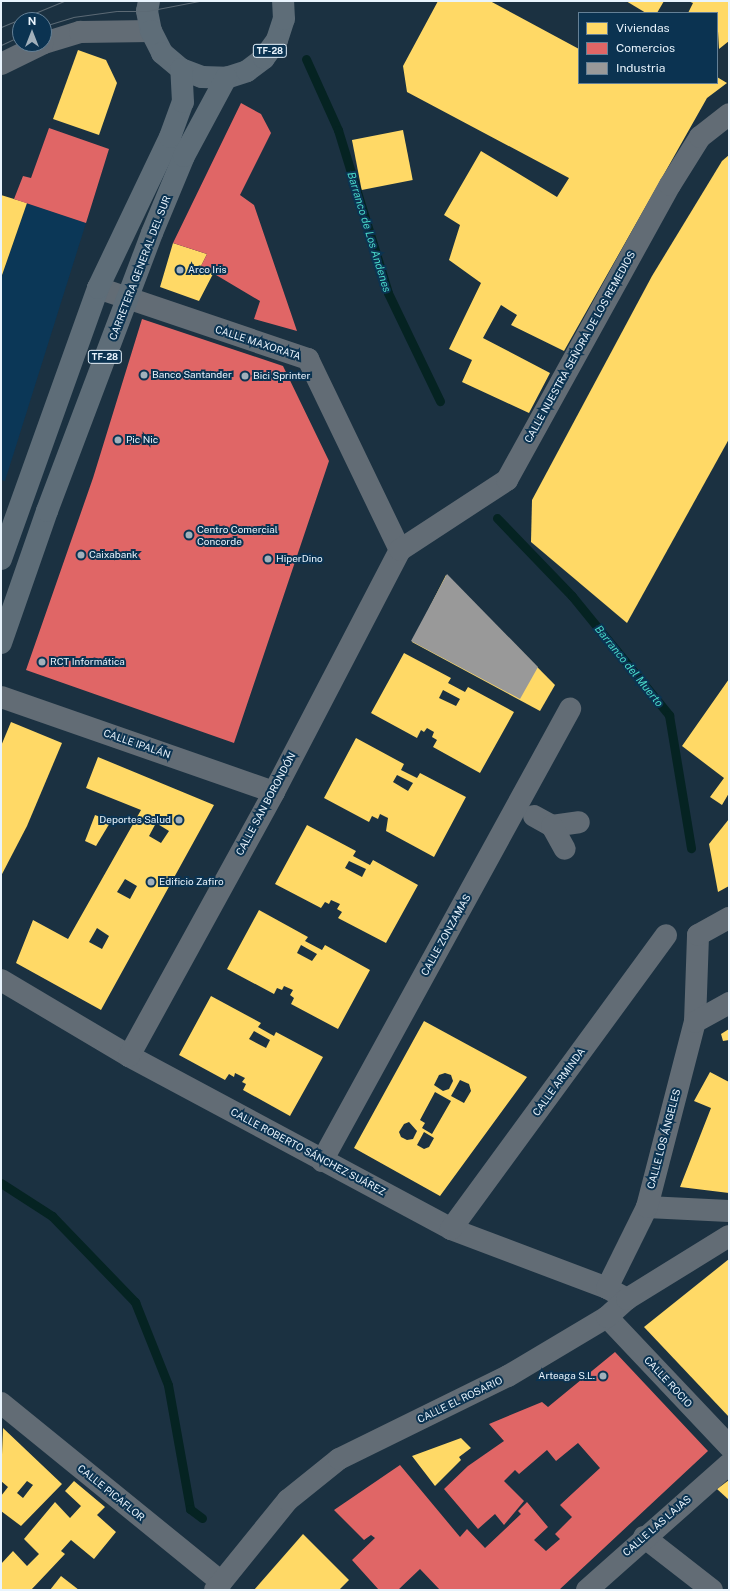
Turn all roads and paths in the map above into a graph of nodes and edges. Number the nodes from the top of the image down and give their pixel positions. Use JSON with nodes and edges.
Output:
{"nodes":[{"id":1,"x":149,"y":1,"type":"edge"},
{"id":2,"x":283,"y":1,"type":"edge"},
{"id":3,"x":151,"y":31,"type":"junction"},
{"id":4,"x":52,"y":41,"type":"edge"},
{"id":5,"x":26,"y":52,"type":"edge"},
{"id":6,"x":1,"y":64,"type":"edge"},
{"id":7,"x":181,"y":69,"type":"junction"},
{"id":8,"x":226,"y":78,"type":"junction"},
{"id":9,"x":729,"y":114,"type":"edge"},
{"id":10,"x":98,"y":288,"type":"junction"},
{"id":11,"x":128,"y":299,"type":"junction"},
{"id":12,"x":400,"y":550,"type":"junction"},
{"id":13,"x":1,"y":559,"type":"edge"},
{"id":14,"x":1,"y":643,"type":"edge"},
{"id":15,"x":1,"y":697,"type":"edge"},
{"id":16,"x":570,"y":709,"type":"dead end"},
{"id":17,"x":274,"y":792,"type":"junction"},
{"id":18,"x":579,"y":822,"type":"dead end"},
{"id":19,"x":565,"y":849,"type":"dead end"},
{"id":20,"x":729,"y":918,"type":"edge"},
{"id":21,"x":666,"y":934,"type":"dead end"},
{"id":22,"x":1,"y":980,"type":"edge"},
{"id":23,"x":729,"y":1003,"type":"edge"},
{"id":24,"x":695,"y":1022,"type":"junction"},
{"id":25,"x":129,"y":1056,"type":"junction"},
{"id":26,"x":322,"y":1161,"type":"junction"},
{"id":27,"x":647,"y":1207,"type":"junction"},
{"id":28,"x":729,"y":1212,"type":"edge"},
{"id":29,"x":451,"y":1229,"type":"junction"},
{"id":30,"x":729,"y":1236,"type":"edge"},
{"id":31,"x":608,"y":1288,"type":"junction"},
{"id":32,"x":627,"y":1299,"type":"junction"},
{"id":33,"x":608,"y":1317,"type":"junction"},
{"id":34,"x":1,"y":1403,"type":"edge"},
{"id":35,"x":729,"y":1446,"type":"edge"},
{"id":36,"x":729,"y":1464,"type":"edge"},
{"id":37,"x":644,"y":1537,"type":"junction"},
{"id":38,"x":218,"y":1586,"type":"edge"},
{"id":39,"x":587,"y":1590,"type":"edge"},
{"id":40,"x":712,"y":1590,"type":"edge"}],
"edges":[{"from":1,"to":3,"type":"main road","number":"TF-28"},
{"from":2,"to":8,"type":"main road","number":"TF-28"},
{"from":3,"to":4,"type":"street"},
{"from":3,"to":7,"type":"main road","number":"TF-28"},
{"from":5,"to":6,"type":"street"},
{"from":7,"to":8,"type":"main road","number":"TF-28"},
{"from":7,"to":10,"type":"main road","number":"TF-28"},
{"from":8,"to":11,"type":"main road","name":"CARRETERA GENERAL DEL SUR","number":"TF-28"},
{"from":9,"to":12,"type":"street","name":"CALLE NUESTRA SEÑORA DE LOS REMEDIOS"},
{"from":10,"to":11,"type":"street","name":"CALLE MAXORATA"},
{"from":10,"to":13,"type":"main road","number":"TF-28"},
{"from":11,"to":12,"type":"street","name":"CALLE MAXORATA"},
{"from":11,"to":14,"type":"main road","name":"CARRETERA GENERAL DEL SUR","number":"TF-28"},
{"from":12,"to":17,"type":"street","name":"CALLE SAN BORONDÓN"},
{"from":15,"to":17,"type":"street","name":"CALLE IPALÁN"},
{"from":16,"to":26,"type":"street","name":"CALLE ZONZAMAS"},
{"from":17,"to":25,"type":"street","name":"CALLE SAN BORONDÓN"},
{"from":18,"to":19,"type":"street"},
{"from":20,"to":24,"type":"street","name":"CALLE LOS ÁNGELES"},
{"from":21,"to":29,"type":"street","name":"CALLE ARMINDA"},
{"from":22,"to":25,"type":"street","name":"CALLE ROBERTO SÁNCHEZ SUÁREZ"},
{"from":23,"to":24,"type":"street"},
{"from":24,"to":27,"type":"street","name":"CALLE LOS ÁNGELES"},
{"from":25,"to":26,"type":"street","name":"CALLE ROBERTO SÁNCHEZ SUÁREZ"},
{"from":26,"to":29,"type":"street","name":"CALLE ROBERTO SÁNCHEZ SUÁREZ"},
{"from":27,"to":28,"type":"street"},
{"from":27,"to":31,"type":"street","name":"CALLE LOS ÁNGELES"},
{"from":29,"to":31,"type":"street","name":"CALLE ROBERTO SÁNCHEZ SUÁREZ"},
{"from":30,"to":32,"type":"street","name":"CALLE EL ROSARIO"},
{"from":31,"to":32,"type":"street","name":"CALLE ROBERTO SÁNCHEZ SUÁREZ"},
{"from":32,"to":33,"type":"street","name":"CALLE EL ROSARIO"},
{"from":33,"to":35,"type":"street","name":"CALLE ROCIO"},
{"from":33,"to":38,"type":"street","name":"CALLE EL ROSARIO"},
{"from":34,"to":38,"type":"street","name":"CALLE PICAFLOR"},
{"from":36,"to":37,"type":"street","name":"CALLE LAS LAJAS"},
{"from":37,"to":39,"type":"street","name":"CALLE LAS LAJAS"},
{"from":37,"to":40,"type":"street"}]}
